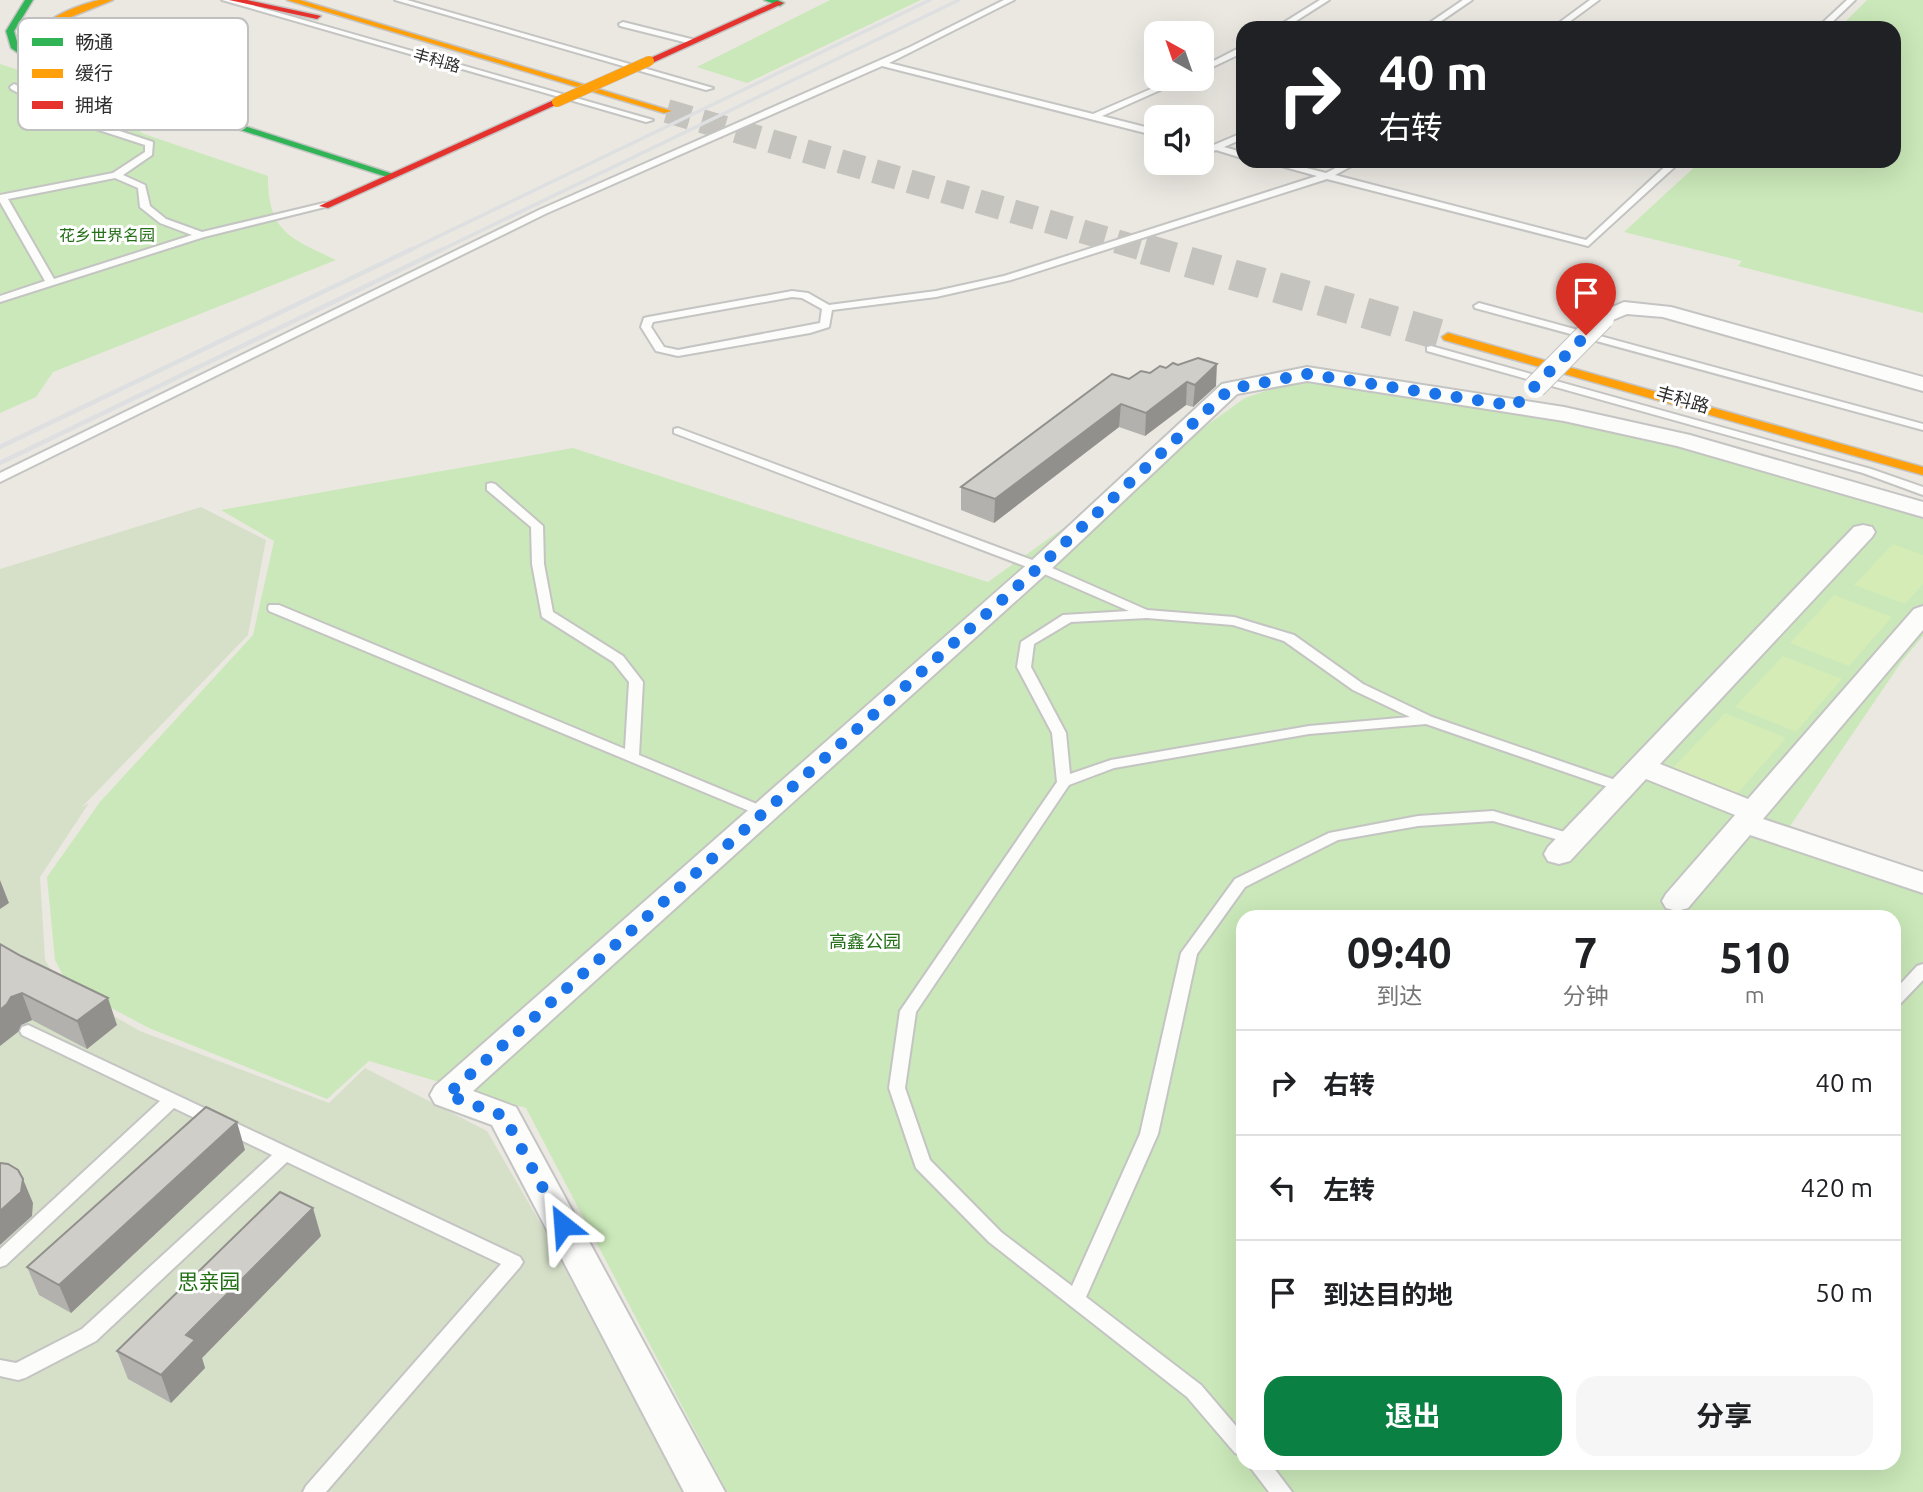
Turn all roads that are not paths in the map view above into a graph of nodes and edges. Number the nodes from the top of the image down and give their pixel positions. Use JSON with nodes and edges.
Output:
{"nodes":[{"id":1,"x":29,"y":0,"type":"edge"},
{"id":2,"x":109,"y":0,"type":"edge"},
{"id":3,"x":226,"y":0,"type":"edge"},
{"id":4,"x":233,"y":0,"type":"edge"},
{"id":5,"x":291,"y":0,"type":"edge"},
{"id":6,"x":349,"y":0,"type":"edge"},
{"id":7,"x":399,"y":0,"type":"edge"},
{"id":8,"x":1010,"y":0,"type":"edge"},
{"id":9,"x":1325,"y":0,"type":"edge"},
{"id":10,"x":1468,"y":0,"type":"edge"},
{"id":11,"x":1595,"y":0,"type":"edge"},
{"id":12,"x":1851,"y":0,"type":"edge"},
{"id":13,"x":378,"y":1,"type":"edge"},
{"id":14,"x":774,"y":2,"type":"edge"},
{"id":15,"x":58,"y":18,"type":"edge"},
{"id":16,"x":1290,"y":21,"type":"edge"},
{"id":17,"x":1436,"y":21,"type":"edge"},
{"id":18,"x":1566,"y":21,"type":"edge"},
{"id":19,"x":1828,"y":21,"type":"edge"},
{"id":20,"x":427,"y":23,"type":"junction"},
{"id":21,"x":622,"y":24,"type":"dead end"},
{"id":22,"x":398,"y":31,"type":"junction"},
{"id":23,"x":691,"y":42,"type":"junction"},
{"id":24,"x":18,"y":49,"type":"edge"},
{"id":25,"x":1236,"y":53,"type":"edge"},
{"id":26,"x":881,"y":63,"type":"junction"},
{"id":27,"x":1214,"y":64,"type":"edge"},
{"id":28,"x":14,"y":87,"type":"dead end"},
{"id":29,"x":709,"y":88,"type":"dead end"},
{"id":30,"x":18,"y":89,"type":"edge"},
{"id":31,"x":1153,"y":91,"type":"edge"},
{"id":32,"x":690,"y":99,"type":"dead end"},
{"id":33,"x":667,"y":111,"type":"tunnel mouth"},
{"id":34,"x":1093,"y":117,"type":"junction"},
{"id":35,"x":649,"y":120,"type":"dead end"},
{"id":36,"x":248,"y":129,"type":"edge"},
{"id":37,"x":107,"y":130,"type":"edge"},
{"id":38,"x":1144,"y":130,"type":"edge"},
{"id":39,"x":1236,"y":139,"type":"edge"},
{"id":40,"x":1216,"y":148,"type":"joint"},
{"id":41,"x":1236,"y":153,"type":"edge"},
{"id":42,"x":1296,"y":168,"type":"edge"},
{"id":43,"x":1342,"y":168,"type":"edge"},
{"id":44,"x":1668,"y":168,"type":"edge"},
{"id":45,"x":116,"y":175,"type":"junction"},
{"id":46,"x":391,"y":175,"type":"junction"},
{"id":47,"x":1327,"y":176,"type":"junction"},
{"id":48,"x":1,"y":198,"type":"edge"},
{"id":49,"x":324,"y":206,"type":"joint"},
{"id":50,"x":201,"y":235,"type":"junction"},
{"id":51,"x":51,"y":283,"type":"junction"},
{"id":52,"x":0,"y":299,"type":"edge"},
{"id":53,"x":1479,"y":306,"type":"dead end"},
{"id":54,"x":827,"y":309,"type":"junction"},
{"id":55,"x":1448,"y":337,"type":"tunnel mouth"},
{"id":56,"x":1550,"y":344,"type":"dead end"},
{"id":57,"x":1431,"y":349,"type":"dead end"},
{"id":58,"x":1588,"y":354,"type":"dead end"},
{"id":59,"x":1923,"y":384,"type":"edge"},
{"id":60,"x":1525,"y":396,"type":"junction"},
{"id":61,"x":1923,"y":426,"type":"edge"},
{"id":62,"x":678,"y":431,"type":"dead end"},
{"id":63,"x":1923,"y":471,"type":"edge"},
{"id":64,"x":0,"y":478,"type":"edge"},
{"id":65,"x":491,"y":486,"type":"dead end"},
{"id":66,"x":1923,"y":491,"type":"edge"},
{"id":67,"x":1923,"y":510,"type":"edge"},
{"id":68,"x":1863,"y":532,"type":"dead end"},
{"id":69,"x":1039,"y":567,"type":"junction"},
{"id":70,"x":275,"y":608,"type":"dead end"},
{"id":71,"x":1147,"y":614,"type":"junction"},
{"id":72,"x":1923,"y":614,"type":"edge"},
{"id":73,"x":1427,"y":720,"type":"junction"},
{"id":74,"x":632,"y":757,"type":"junction"},
{"id":75,"x":1641,"y":766,"type":"junction"},
{"id":76,"x":1064,"y":782,"type":"junction"},
{"id":77,"x":1622,"y":787,"type":"junction"},
{"id":78,"x":764,"y":812,"type":"junction"},
{"id":79,"x":1749,"y":818,"type":"junction"},
{"id":80,"x":1566,"y":846,"type":"joint"},
{"id":81,"x":1923,"y":883,"type":"edge"},
{"id":82,"x":1677,"y":901,"type":"dead end"},
{"id":83,"x":1923,"y":970,"type":"edge"},
{"id":84,"x":1901,"y":993,"type":"edge"},
{"id":85,"x":28,"y":1031,"type":"dead end"},
{"id":86,"x":172,"y":1100,"type":"junction"},
{"id":87,"x":285,"y":1153,"type":"junction"},
{"id":88,"x":0,"y":1260,"type":"edge"},
{"id":89,"x":1076,"y":1299,"type":"junction"},
{"id":90,"x":0,"y":1368,"type":"edge"},
{"id":91,"x":1236,"y":1440,"type":"edge"},
{"id":92,"x":1263,"y":1470,"type":"edge"},
{"id":93,"x":313,"y":1492,"type":"edge"},
{"id":94,"x":705,"y":1492,"type":"edge"},
{"id":95,"x":1282,"y":1492,"type":"edge"}],
"edges":[{"from":1,"to":24,"type":"main road"},
{"from":2,"to":15,"type":"main road"},
{"from":3,"to":35,"type":"lane","name":"丰科路"},
{"from":4,"to":22,"type":"main road"},
{"from":5,"to":22,"type":"main road","name":"丰科路"},
{"from":6,"to":20,"type":"main road","name":"丰科路"},
{"from":7,"to":29,"type":"lane"},
{"from":8,"to":26,"type":"lane"},
{"from":9,"to":16,"type":"lane"},
{"from":10,"to":17,"type":"lane"},
{"from":11,"to":18,"type":"lane"},
{"from":12,"to":19,"type":"lane"},
{"from":13,"to":20,"type":"main road"},
{"from":14,"to":23,"type":"main road"},
{"from":20,"to":32,"type":"main road","name":"丰科路"},
{"from":21,"to":23,"type":"lane"},
{"from":22,"to":33,"type":"main road","name":"丰科路"},
{"from":23,"to":46,"type":"main road","bridge":true},
{"from":25,"to":27,"type":"lane"},
{"from":26,"to":34,"type":"lane"},
{"from":26,"to":64,"type":"lane"},
{"from":28,"to":30,"type":"lane"},
{"from":31,"to":34,"type":"lane"},
{"from":34,"to":38,"type":"lane"},
{"from":36,"to":46,"type":"main road"},
{"from":37,"to":45,"type":"lane"},
{"from":39,"to":40,"type":"lane"},
{"from":40,"to":41,"type":"lane"},
{"from":42,"to":47,"type":"lane"},
{"from":43,"to":47,"type":"lane"},
{"from":44,"to":47,"type":"lane"},
{"from":45,"to":48,"type":"lane"},
{"from":45,"to":50,"type":"lane"},
{"from":46,"to":49,"type":"main road"},
{"from":47,"to":54,"type":"lane"},
{"from":48,"to":51,"type":"lane"},
{"from":49,"to":50,"type":"lane"},
{"from":50,"to":51,"type":"lane"},
{"from":51,"to":52,"type":"lane"},
{"from":53,"to":61,"type":"lane","name":"丰科路"},
{"from":54,"to":54,"type":"lane"},
{"from":55,"to":63,"type":"main road","name":"丰科路"},
{"from":56,"to":58,"type":"main road"},
{"from":57,"to":66,"type":"lane","name":"丰科路"},
{"from":59,"to":60,"type":"street","bridge":true},
{"from":60,"to":67,"type":"street"},
{"from":60,"to":69,"type":"street"},
{"from":62,"to":69,"type":"lane"},
{"from":65,"to":74,"type":"lane"},
{"from":68,"to":75,"type":"street"},
{"from":69,"to":71,"type":"lane"},
{"from":69,"to":78,"type":"street"},
{"from":70,"to":74,"type":"lane"},
{"from":71,"to":73,"type":"lane"},
{"from":71,"to":76,"type":"lane"},
{"from":72,"to":79,"type":"street"},
{"from":73,"to":76,"type":"lane"},
{"from":73,"to":77,"type":"lane"},
{"from":74,"to":78,"type":"lane"},
{"from":75,"to":77,"type":"street"},
{"from":75,"to":79,"type":"street"},
{"from":76,"to":89,"type":"lane"},
{"from":77,"to":80,"type":"street"},
{"from":78,"to":94,"type":"street"},
{"from":79,"to":81,"type":"street"},
{"from":79,"to":82,"type":"street"},
{"from":80,"to":89,"type":"lane"},
{"from":83,"to":84,"type":"lane"},
{"from":85,"to":86,"type":"lane"},
{"from":86,"to":87,"type":"lane"},
{"from":86,"to":88,"type":"lane"},
{"from":87,"to":90,"type":"lane"},
{"from":87,"to":93,"type":"lane"},
{"from":89,"to":91,"type":"lane"},
{"from":92,"to":95,"type":"lane"}]}
